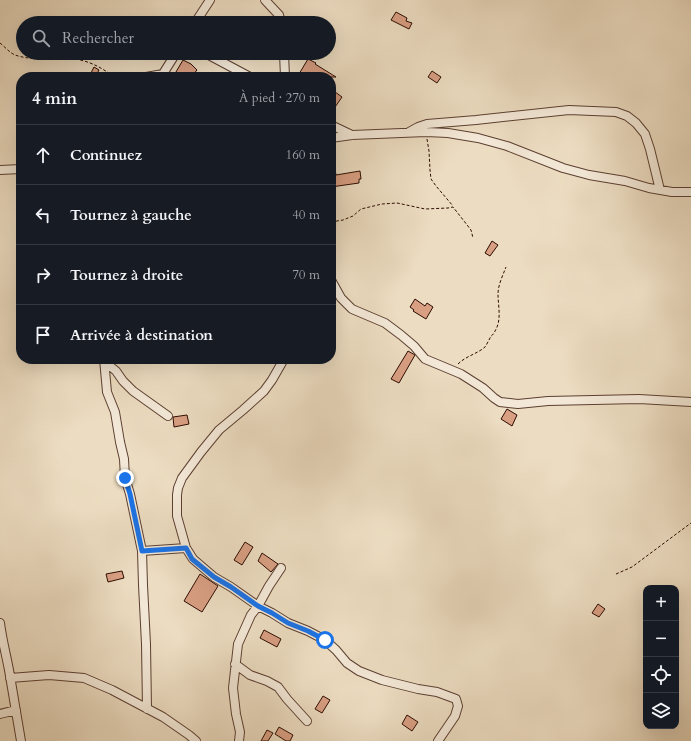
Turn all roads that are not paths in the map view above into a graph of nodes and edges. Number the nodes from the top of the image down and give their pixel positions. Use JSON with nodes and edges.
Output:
{"nodes":[{"id":1,"x":210,"y":0,"type":"edge"},
{"id":2,"x":265,"y":0,"type":"edge"},
{"id":3,"x":200,"y":16,"type":"edge"},
{"id":4,"x":279,"y":16,"type":"edge"},
{"id":5,"x":172,"y":60,"type":"edge"},
{"id":6,"x":218,"y":60,"type":"edge"},
{"id":7,"x":284,"y":60,"type":"edge"},
{"id":8,"x":164,"y":72,"type":"edge"},
{"id":9,"x":241,"y":72,"type":"edge"},
{"id":10,"x":285,"y":72,"type":"edge"},
{"id":11,"x":336,"y":127,"type":"edge"},
{"id":12,"x":409,"y":132,"type":"junction"},
{"id":13,"x":352,"y":134,"type":"junction"},
{"id":14,"x":336,"y":137,"type":"edge"},
{"id":15,"x":16,"y":169,"type":"edge"},
{"id":16,"x":0,"y":170,"type":"edge"},
{"id":17,"x":660,"y":190,"type":"junction"},
{"id":18,"x":691,"y":192,"type":"edge"},
{"id":19,"x":336,"y":289,"type":"edge"},
{"id":20,"x":104,"y":364,"type":"edge"},
{"id":21,"x":109,"y":364,"type":"edge"},
{"id":22,"x":281,"y":364,"type":"edge"},
{"id":23,"x":691,"y":402,"type":"edge"},
{"id":24,"x":168,"y":416,"type":"dead end"},
{"id":25,"x":186,"y":548,"type":"junction"},
{"id":26,"x":142,"y":551,"type":"junction"},
{"id":27,"x":281,"y":568,"type":"dead end"},
{"id":28,"x":258,"y":606,"type":"junction"},
{"id":29,"x":0,"y":623,"type":"edge"},
{"id":30,"x":235,"y":664,"type":"junction"},
{"id":31,"x":10,"y":678,"type":"junction"},
{"id":32,"x":146,"y":709,"type":"junction"},
{"id":33,"x":16,"y":710,"type":"junction"},
{"id":34,"x":0,"y":714,"type":"edge"},
{"id":35,"x":307,"y":721,"type":"dead end"},
{"id":36,"x":21,"y":741,"type":"edge"},
{"id":37,"x":196,"y":741,"type":"edge"},
{"id":38,"x":239,"y":741,"type":"edge"},
{"id":39,"x":438,"y":741,"type":"edge"}],
"edges":[{"from":1,"to":3,"type":"street"},
{"from":2,"to":4,"type":"street"},
{"from":5,"to":8,"type":"street"},
{"from":6,"to":9,"type":"street"},
{"from":7,"to":10,"type":"street"},
{"from":11,"to":13,"type":"street"},
{"from":12,"to":13,"type":"street"},
{"from":12,"to":17,"type":"street"},
{"from":12,"to":17,"type":"street"},
{"from":13,"to":14,"type":"street"},
{"from":15,"to":16,"type":"street"},
{"from":17,"to":18,"type":"street"},
{"from":19,"to":23,"type":"street"},
{"from":20,"to":26,"type":"street"},
{"from":21,"to":24,"type":"street"},
{"from":22,"to":25,"type":"street"},
{"from":25,"to":26,"type":"street"},
{"from":25,"to":28,"type":"street"},
{"from":26,"to":32,"type":"street"},
{"from":27,"to":28,"type":"street"},
{"from":28,"to":30,"type":"street"},
{"from":28,"to":39,"type":"street"},
{"from":29,"to":31,"type":"street"},
{"from":30,"to":35,"type":"street"},
{"from":30,"to":38,"type":"street"},
{"from":31,"to":32,"type":"street"},
{"from":31,"to":33,"type":"street"},
{"from":32,"to":37,"type":"street"},
{"from":33,"to":34,"type":"street"},
{"from":33,"to":36,"type":"street"}]}
